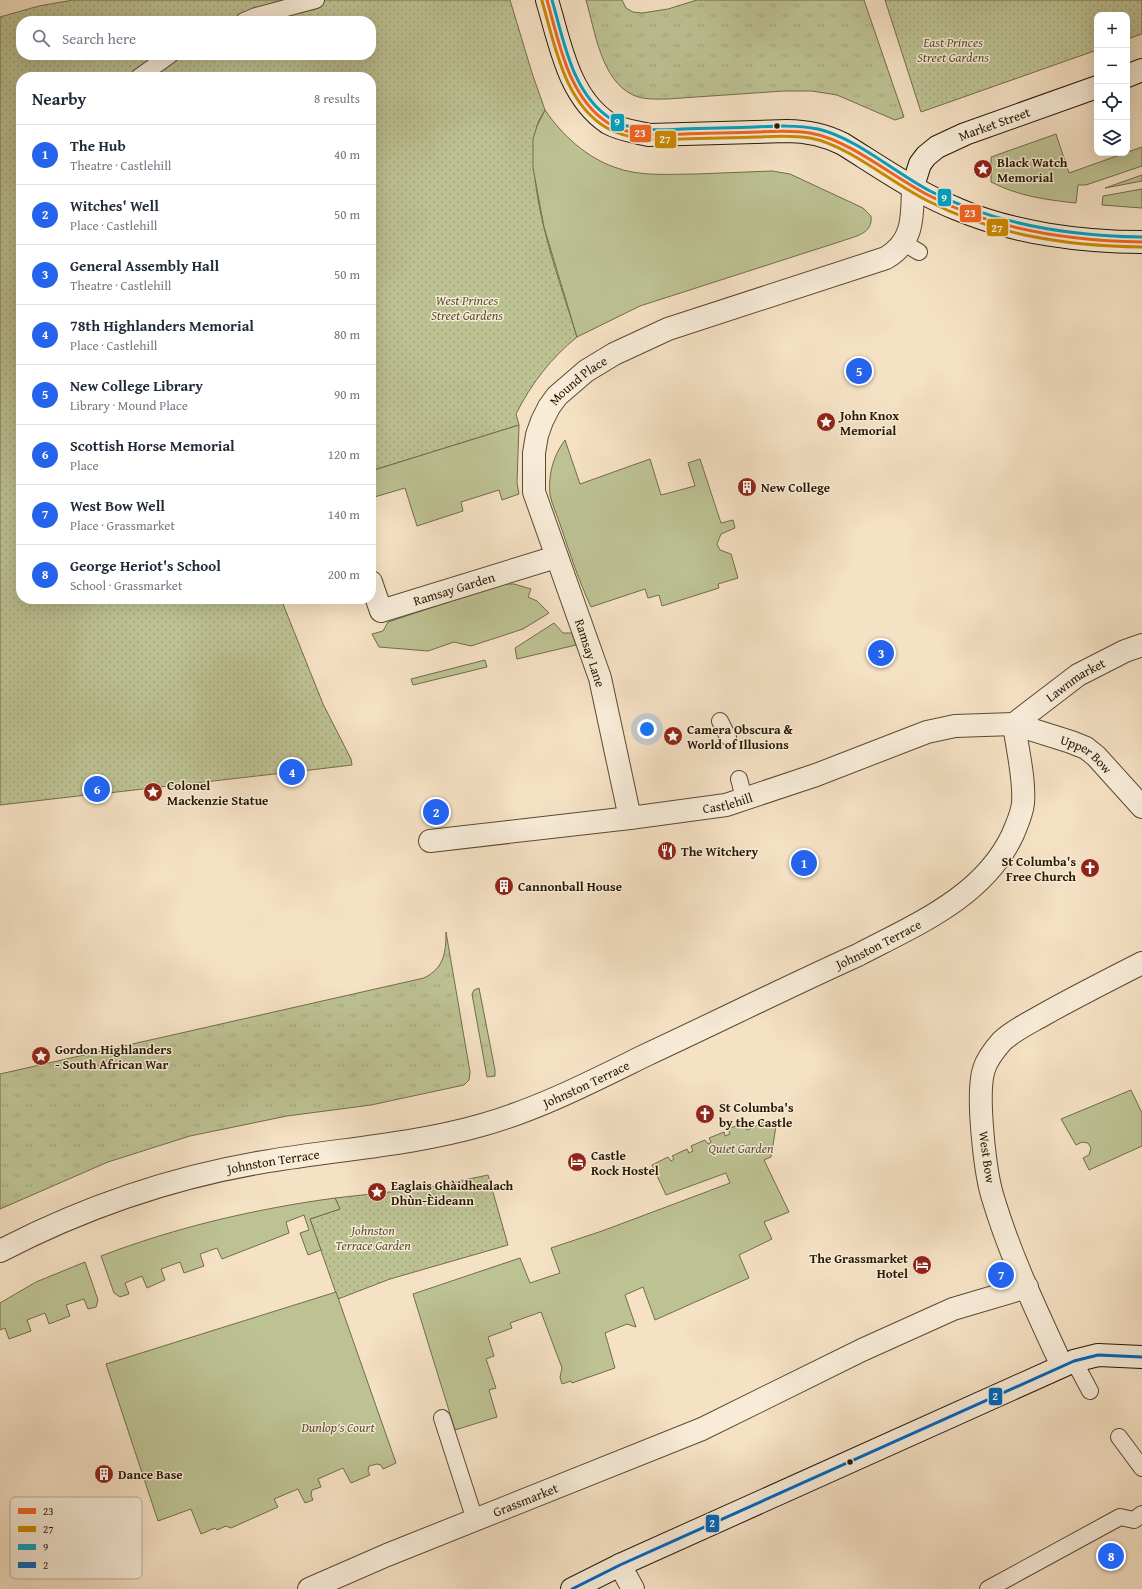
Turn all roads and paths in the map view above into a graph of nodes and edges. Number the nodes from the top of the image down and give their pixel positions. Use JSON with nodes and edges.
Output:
{"nodes":[{"id":1,"x":316,"y":0,"type":"edge"},
{"id":2,"x":547,"y":0,"type":"edge"},
{"id":3,"x":256,"y":16,"type":"edge"},
{"id":4,"x":163,"y":60,"type":"edge"},
{"id":5,"x":1142,"y":70,"type":"edge"},
{"id":6,"x":146,"y":72,"type":"edge"},
{"id":7,"x":1130,"y":75,"type":"edge"},
{"id":8,"x":1094,"y":88,"type":"edge"},
{"id":9,"x":913,"y":186,"type":"junction"},
{"id":10,"x":1142,"y":242,"type":"edge"},
{"id":11,"x":534,"y":492,"type":"joint"},
{"id":12,"x":556,"y":557,"type":"junction"},
{"id":13,"x":376,"y":596,"type":"edge"},
{"id":14,"x":1142,"y":645,"type":"edge"},
{"id":15,"x":720,"y":721,"type":"dead end"},
{"id":16,"x":1014,"y":724,"type":"junction"},
{"id":17,"x":728,"y":737,"type":"dead end"},
{"id":18,"x":1142,"y":807,"type":"edge"},
{"id":19,"x":630,"y":818,"type":"junction"},
{"id":20,"x":430,"y":841,"type":"dead end"},
{"id":21,"x":1142,"y":963,"type":"edge"},
{"id":22,"x":0,"y":1251,"type":"edge"},
{"id":23,"x":1027,"y":1287,"type":"junction"},
{"id":24,"x":1142,"y":1356,"type":"edge"},
{"id":25,"x":1068,"y":1364,"type":"junction"},
{"id":26,"x":1090,"y":1391,"type":"dead end"},
{"id":27,"x":442,"y":1418,"type":"dead end"},
{"id":28,"x":1119,"y":1437,"type":"dead end"},
{"id":29,"x":1142,"y":1468,"type":"edge"},
{"id":30,"x":1142,"y":1514,"type":"edge"},
{"id":31,"x":475,"y":1520,"type":"junction"},
{"id":32,"x":620,"y":1565,"type":"junction"},
{"id":33,"x":309,"y":1589,"type":"edge"},
{"id":34,"x":572,"y":1589,"type":"edge"},
{"id":35,"x":633,"y":1589,"type":"edge"},
{"id":36,"x":988,"y":1589,"type":"edge"}],
"edges":[{"from":1,"to":3,"type":"lane"},
{"from":2,"to":9,"type":"street"},
{"from":4,"to":6,"type":"lane"},
{"from":5,"to":7,"type":"street"},
{"from":8,"to":9,"type":"street","name":"Market Street"},
{"from":9,"to":10,"type":"street"},
{"from":9,"to":11,"type":"street","name":"Mound Place"},
{"from":11,"to":12,"type":"street","name":"Ramsay Lane"},
{"from":12,"to":13,"type":"street","name":"Ramsay Garden"},
{"from":12,"to":19,"type":"street","name":"Ramsay Lane"},
{"from":14,"to":16,"type":"street","name":"Lawnmarket"},
{"from":15,"to":17,"type":"lane"},
{"from":16,"to":18,"type":"street","name":"Upper Bow"},
{"from":16,"to":19,"type":"street","name":"Castlehill"},
{"from":16,"to":22,"type":"street","name":"Johnston Terrace"},
{"from":19,"to":20,"type":"street","name":"Castlehill"},
{"from":21,"to":23,"type":"street","name":"West Bow"},
{"from":23,"to":25,"type":"street","name":"West Bow"},
{"from":23,"to":31,"type":"street","name":"Grassmarket"},
{"from":24,"to":25,"type":"street"},
{"from":25,"to":26,"type":"lane"},
{"from":25,"to":32,"type":"street"},
{"from":27,"to":31,"type":"lane"},
{"from":28,"to":29,"type":"lane"},
{"from":30,"to":36,"type":"lane"},
{"from":31,"to":33,"type":"street","name":"Grassmarket"},
{"from":32,"to":34,"type":"street"},
{"from":32,"to":35,"type":"street"}]}
